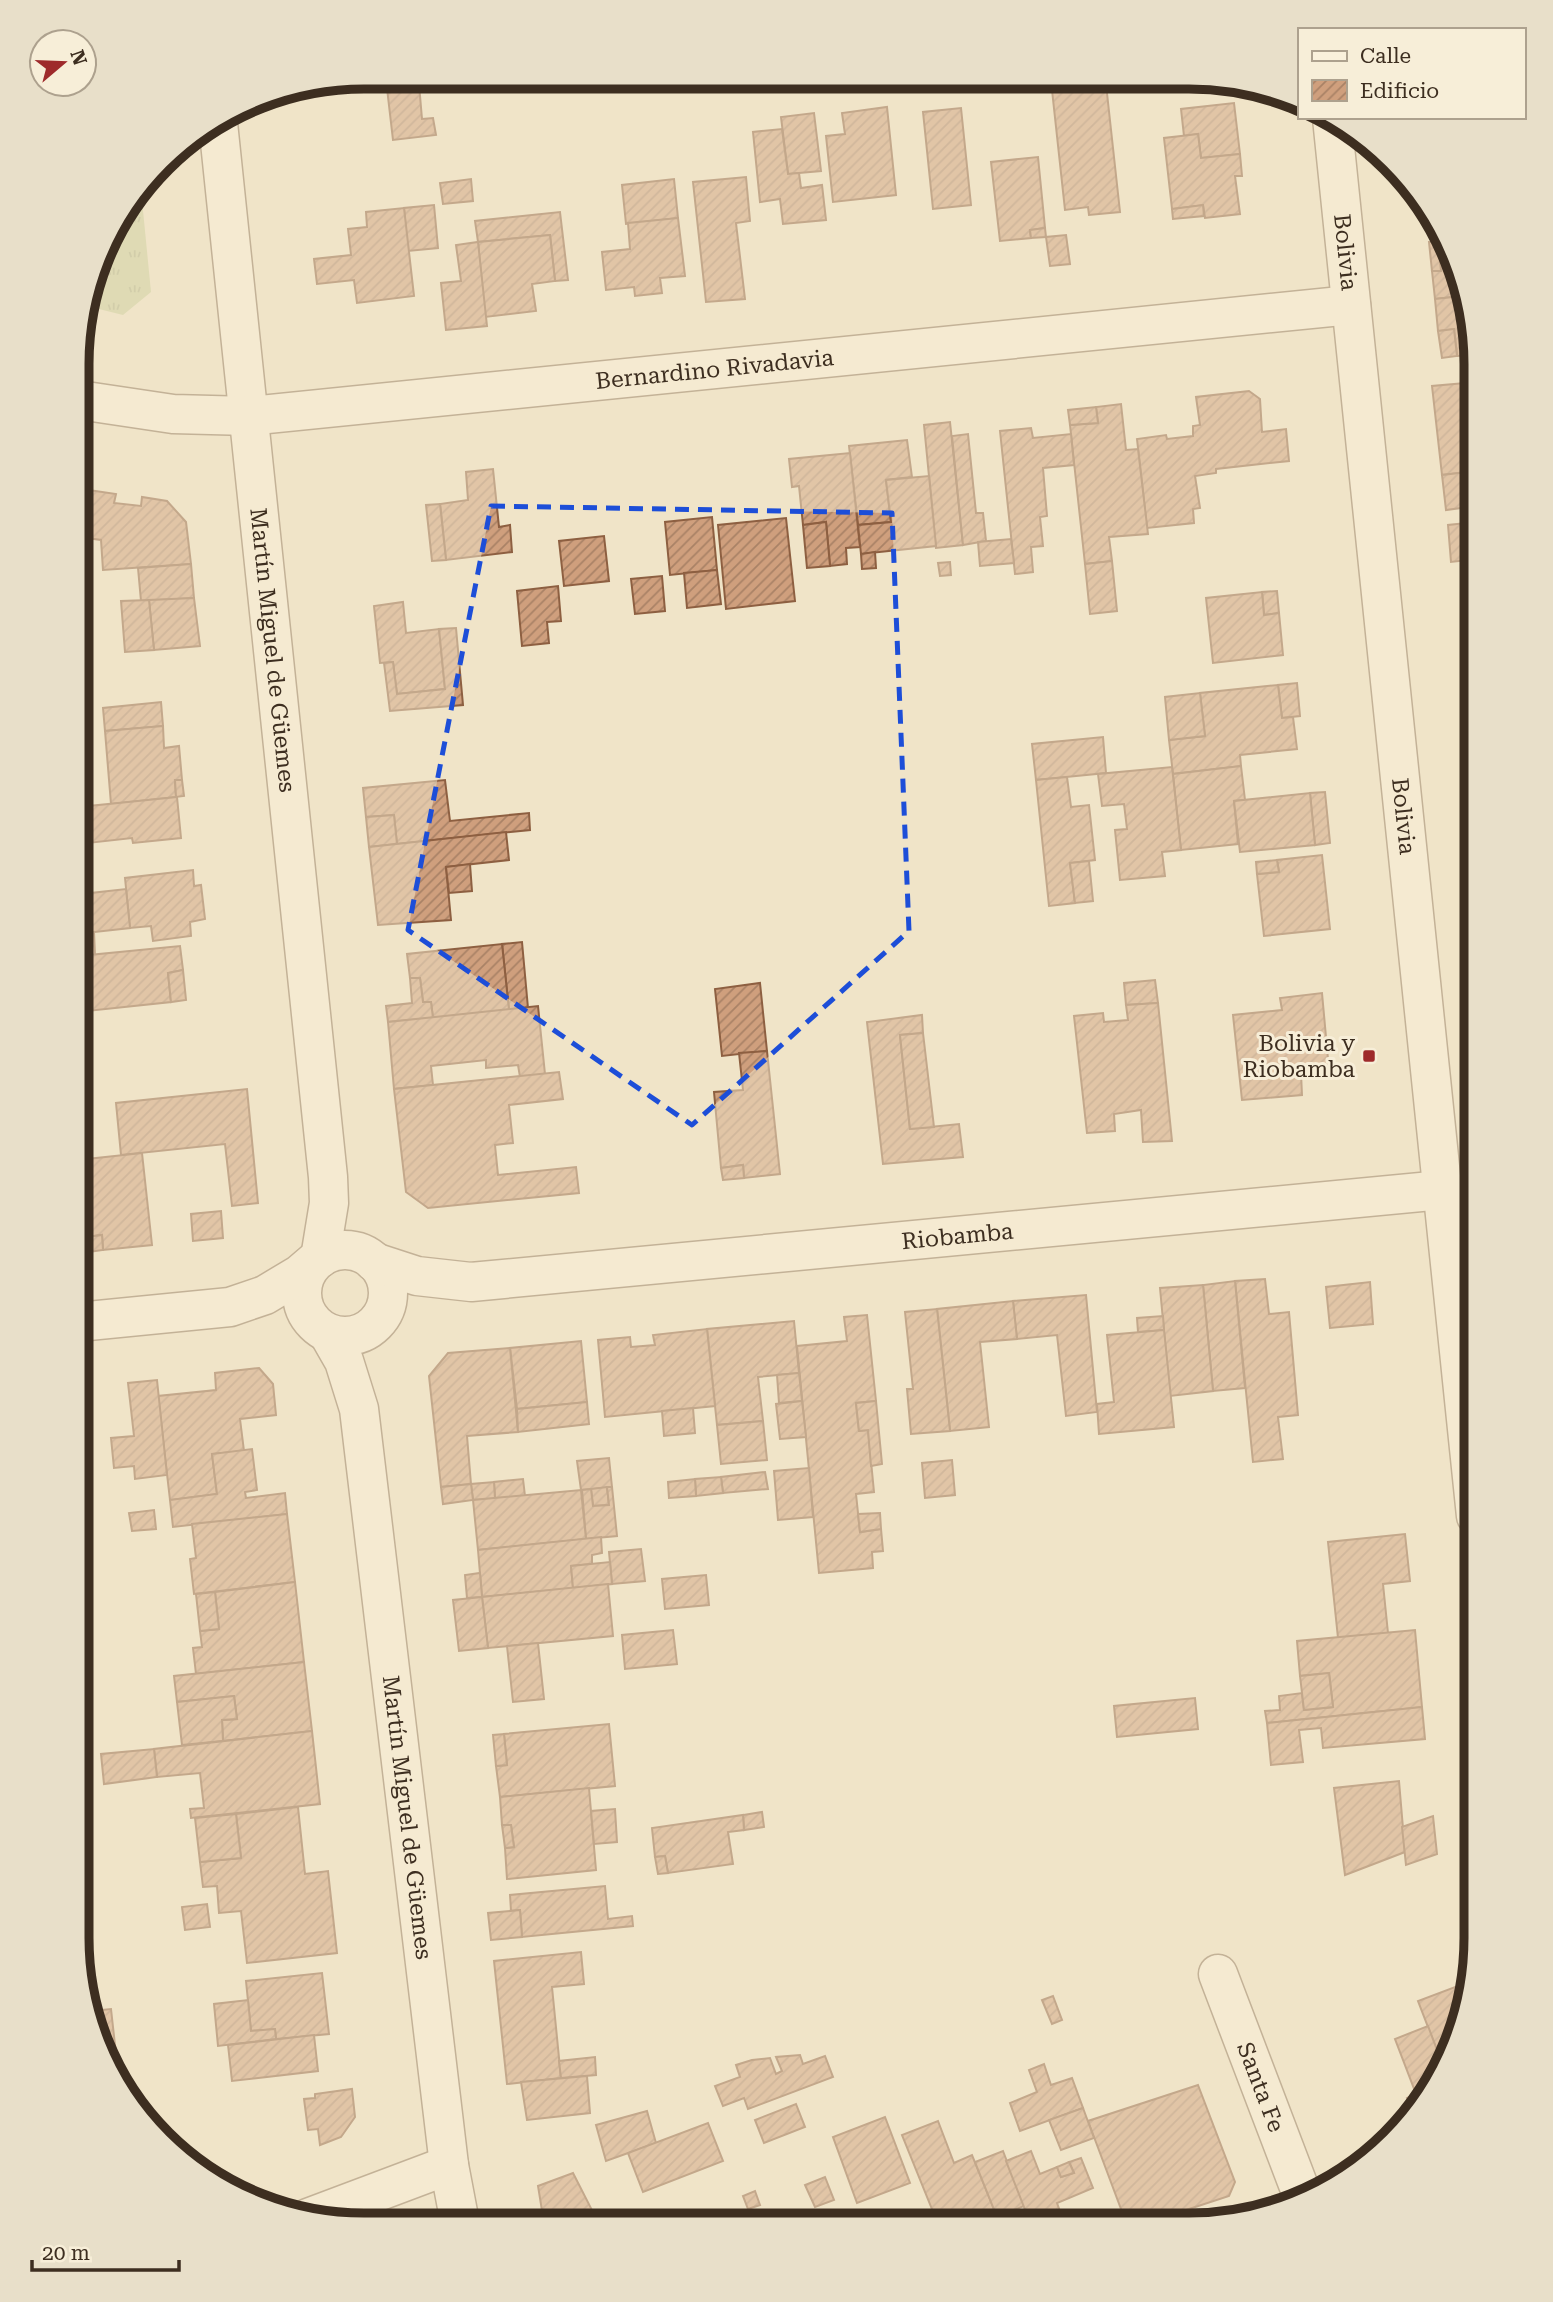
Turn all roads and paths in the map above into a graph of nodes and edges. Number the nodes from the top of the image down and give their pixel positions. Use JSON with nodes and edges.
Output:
{"nodes":[{"id":1,"x":219,"y":131,"type":"edge"},
{"id":2,"x":1333,"y":131,"type":"edge"},
{"id":3,"x":1351,"y":305,"type":"junction"},
{"id":4,"x":89,"y":401,"type":"edge"},
{"id":5,"x":249,"y":416,"type":"junction"},
{"id":6,"x":328,"y":1177,"type":"junction"},
{"id":7,"x":1442,"y":1191,"type":"junction"},
{"id":8,"x":367,"y":1257,"type":"junction"},
{"id":9,"x":317,"y":1260,"type":"junction"},
{"id":10,"x":471,"y":1282,"type":"junction"},
{"id":11,"x":230,"y":1307,"type":"junction"},
{"id":12,"x":1464,"y":1309,"type":"edge"},
{"id":13,"x":89,"y":1321,"type":"edge"},
{"id":14,"x":376,"y":1321,"type":"junction"},
{"id":15,"x":322,"y":1329,"type":"junction"},
{"id":16,"x":359,"y":1409,"type":"junction"},
{"id":17,"x":1218,"y":1974,"type":"dead end"},
{"id":18,"x":449,"y":2165,"type":"junction"},
{"id":19,"x":1300,"y":2189,"type":"edge"},
{"id":20,"x":329,"y":2210,"type":"edge"},
{"id":21,"x":458,"y":2213,"type":"edge"}],
"edges":[{"from":1,"to":5,"type":"street","name":"Martín Miguel de Güemes"},
{"from":2,"to":3,"type":"street","name":"Bolivia"},
{"from":3,"to":5,"type":"street","name":"Bernardino Rivadavia"},
{"from":3,"to":7,"type":"street","name":"Bolivia"},
{"from":4,"to":5,"type":"street","name":"Bernardino Rivadavia"},
{"from":5,"to":6,"type":"street","name":"Martín Miguel de Güemes"},
{"from":6,"to":8,"type":"street","name":"Martín Miguel de Güemes"},
{"from":6,"to":9,"type":"street","name":"Martín Miguel de Güemes"},
{"from":7,"to":10,"type":"street","name":"Riobamba"},
{"from":7,"to":12,"type":"street","name":"Bolivia"},
{"from":8,"to":9,"type":"street"},
{"from":8,"to":10,"type":"street","name":"Riobamba"},
{"from":8,"to":14,"type":"street"},
{"from":9,"to":11,"type":"street"},
{"from":9,"to":15,"type":"street"},
{"from":10,"to":14,"type":"street","name":"Riobamba"},
{"from":11,"to":13,"type":"street"},
{"from":11,"to":15,"type":"street"},
{"from":14,"to":15,"type":"street"},
{"from":14,"to":16,"type":"street","name":"Martín Miguel de Güemes"},
{"from":15,"to":16,"type":"street","name":"Martín Miguel de Güemes"},
{"from":16,"to":18,"type":"street","name":"Martín Miguel de Güemes"},
{"from":17,"to":19,"type":"street","name":"Santa Fe"},
{"from":18,"to":20,"type":"street"},
{"from":18,"to":21,"type":"street","name":"Martín Miguel de Güemes"}]}
